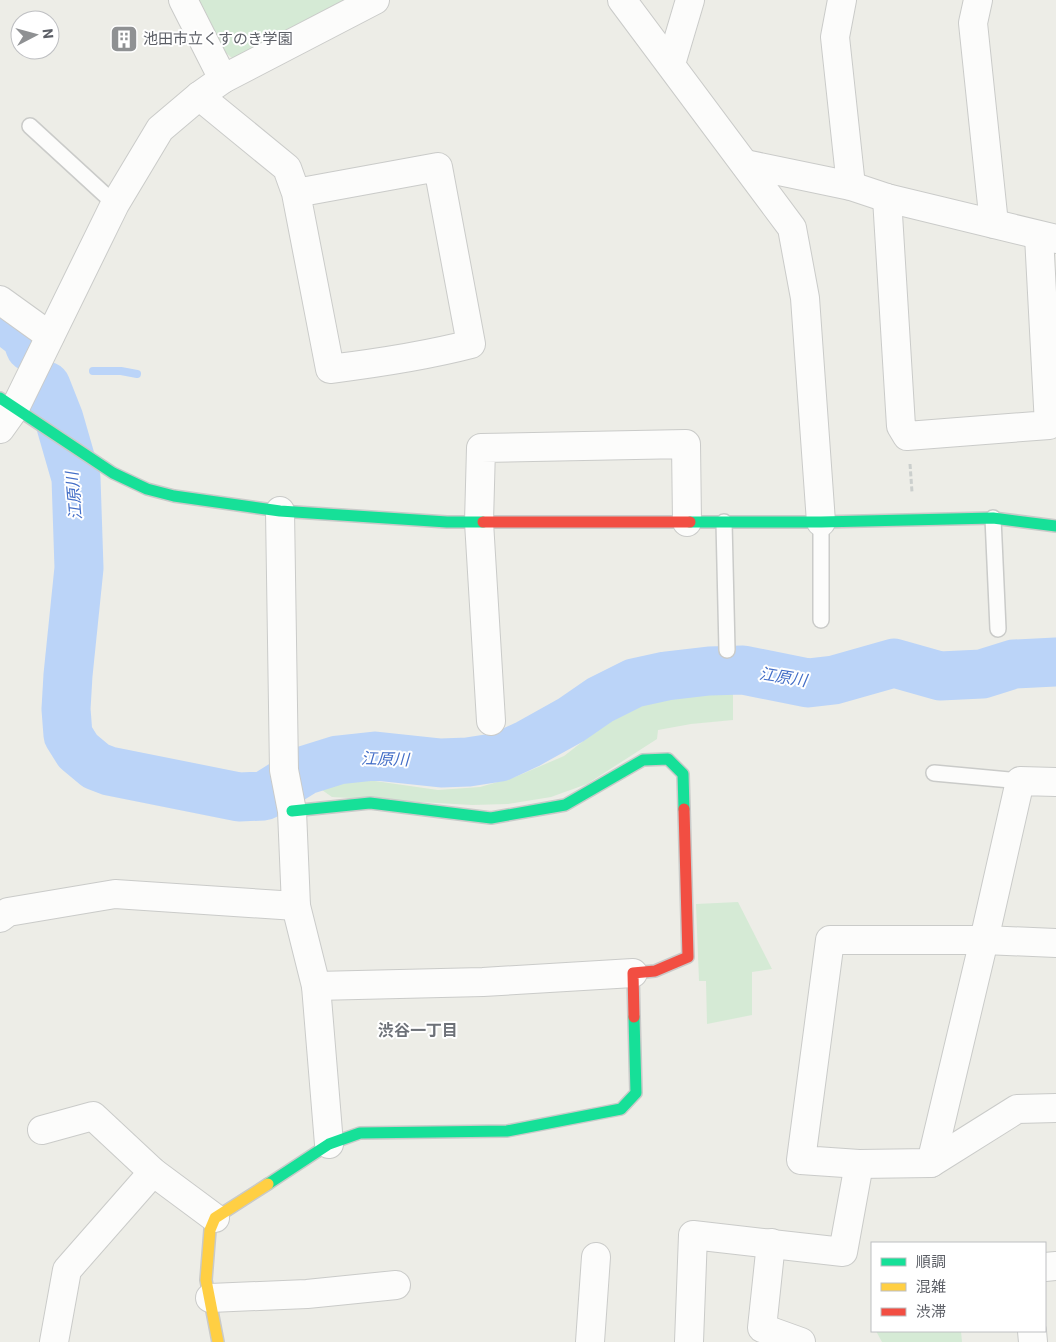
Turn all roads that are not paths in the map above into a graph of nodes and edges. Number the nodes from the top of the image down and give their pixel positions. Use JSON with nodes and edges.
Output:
{"nodes":[{"id":1,"x":183,"y":0,"type":"edge"},
{"id":2,"x":375,"y":0,"type":"edge"},
{"id":3,"x":622,"y":0,"type":"edge"},
{"id":4,"x":690,"y":0,"type":"edge"},
{"id":5,"x":842,"y":0,"type":"edge"},
{"id":6,"x":978,"y":0,"type":"edge"},
{"id":7,"x":671,"y":64,"type":"junction"},
{"id":8,"x":223,"y":79,"type":"junction"},
{"id":9,"x":199,"y":96,"type":"junction"},
{"id":10,"x":30,"y":126,"type":"dead end"},
{"id":11,"x":745,"y":164,"type":"junction"},
{"id":12,"x":851,"y":186,"type":"junction"},
{"id":13,"x":296,"y":193,"type":"junction"},
{"id":14,"x":887,"y":198,"type":"junction"},
{"id":15,"x":115,"y":204,"type":"junction"},
{"id":16,"x":994,"y":224,"type":"junction"},
{"id":17,"x":1047,"y":238,"type":"edge"},
{"id":18,"x":0,"y":300,"type":"edge"},
{"id":19,"x":50,"y":336,"type":"junction"},
{"id":20,"x":5,"y":412,"type":"edge"},
{"id":21,"x":280,"y":511,"type":"junction"},
{"id":22,"x":993,"y":518,"type":"junction"},
{"id":23,"x":479,"y":522,"type":"junction"},
{"id":24,"x":687,"y":522,"type":"junction"},
{"id":25,"x":724,"y":522,"type":"junction"},
{"id":26,"x":821,"y":522,"type":"junction"},
{"id":27,"x":1056,"y":526,"type":"edge"},
{"id":28,"x":822,"y":620,"type":"dead end"},
{"id":29,"x":998,"y":629,"type":"dead end"},
{"id":30,"x":727,"y":650,"type":"dead end"},
{"id":31,"x":491,"y":721,"type":"dead end"},
{"id":32,"x":934,"y":773,"type":"dead end"},
{"id":33,"x":1020,"y":781,"type":"junction"},
{"id":34,"x":1056,"y":782,"type":"edge"},
{"id":35,"x":291,"y":808,"type":"junction"},
{"id":36,"x":296,"y":906,"type":"junction"},
{"id":37,"x":0,"y":918,"type":"edge"},
{"id":38,"x":984,"y":940,"type":"junction"},
{"id":39,"x":1056,"y":943,"type":"edge"},
{"id":40,"x":633,"y":973,"type":"junction"},
{"id":41,"x":316,"y":986,"type":"junction"},
{"id":42,"x":1056,"y":1108,"type":"edge"},
{"id":43,"x":42,"y":1130,"type":"dead end"},
{"id":44,"x":330,"y":1144,"type":"junction"},
{"id":45,"x":931,"y":1163,"type":"junction"},
{"id":46,"x":859,"y":1164,"type":"junction"},
{"id":47,"x":153,"y":1172,"type":"junction"},
{"id":48,"x":215,"y":1218,"type":"junction"},
{"id":49,"x":771,"y":1244,"type":"junction"},
{"id":50,"x":596,"y":1257,"type":"dead end"},
{"id":51,"x":396,"y":1285,"type":"dead end"},
{"id":52,"x":210,"y":1298,"type":"junction"},
{"id":53,"x":54,"y":1342,"type":"edge"},
{"id":54,"x":218,"y":1342,"type":"edge"},
{"id":55,"x":590,"y":1342,"type":"edge"},
{"id":56,"x":689,"y":1342,"type":"edge"},
{"id":57,"x":802,"y":1342,"type":"edge"}],
"edges":[{"from":1,"to":8,"type":"street"},
{"from":2,"to":8,"type":"street"},
{"from":3,"to":7,"type":"street"},
{"from":4,"to":7,"type":"street"},
{"from":5,"to":12,"type":"street"},
{"from":6,"to":16,"type":"street"},
{"from":7,"to":11,"type":"street"},
{"from":8,"to":9,"type":"street"},
{"from":9,"to":13,"type":"street"},
{"from":9,"to":15,"type":"street"},
{"from":10,"to":15,"type":"lane"},
{"from":11,"to":12,"type":"street"},
{"from":11,"to":26,"type":"street"},
{"from":12,"to":14,"type":"street"},
{"from":13,"to":13,"type":"street"},
{"from":14,"to":16,"type":"street"},
{"from":14,"to":17,"type":"street"},
{"from":15,"to":19,"type":"street"},
{"from":16,"to":17,"type":"street"},
{"from":18,"to":19,"type":"street"},
{"from":19,"to":20,"type":"street"},
{"from":20,"to":21,"type":"street"},
{"from":21,"to":23,"type":"street"},
{"from":21,"to":35,"type":"street"},
{"from":22,"to":26,"type":"street"},
{"from":22,"to":27,"type":"street"},
{"from":22,"to":29,"type":"lane"},
{"from":23,"to":24,"type":"street"},
{"from":23,"to":24,"type":"street"},
{"from":23,"to":31,"type":"street"},
{"from":24,"to":25,"type":"street"},
{"from":25,"to":26,"type":"street"},
{"from":25,"to":30,"type":"lane"},
{"from":26,"to":28,"type":"lane"},
{"from":32,"to":33,"type":"lane"},
{"from":33,"to":34,"type":"street"},
{"from":33,"to":38,"type":"street"},
{"from":35,"to":36,"type":"street"},
{"from":35,"to":40,"type":"street"},
{"from":36,"to":37,"type":"street"},
{"from":36,"to":41,"type":"street"},
{"from":38,"to":39,"type":"street"},
{"from":38,"to":45,"type":"street"},
{"from":38,"to":46,"type":"street"},
{"from":40,"to":41,"type":"street"},
{"from":40,"to":44,"type":"street"},
{"from":41,"to":44,"type":"street"},
{"from":42,"to":45,"type":"street"},
{"from":43,"to":47,"type":"street"},
{"from":44,"to":48,"type":"street"},
{"from":45,"to":46,"type":"street"},
{"from":46,"to":49,"type":"street"},
{"from":47,"to":48,"type":"street"},
{"from":47,"to":53,"type":"street"},
{"from":48,"to":52,"type":"street"},
{"from":49,"to":56,"type":"street"},
{"from":49,"to":57,"type":"street"},
{"from":50,"to":55,"type":"street"},
{"from":51,"to":52,"type":"street"},
{"from":52,"to":54,"type":"street"}]}
